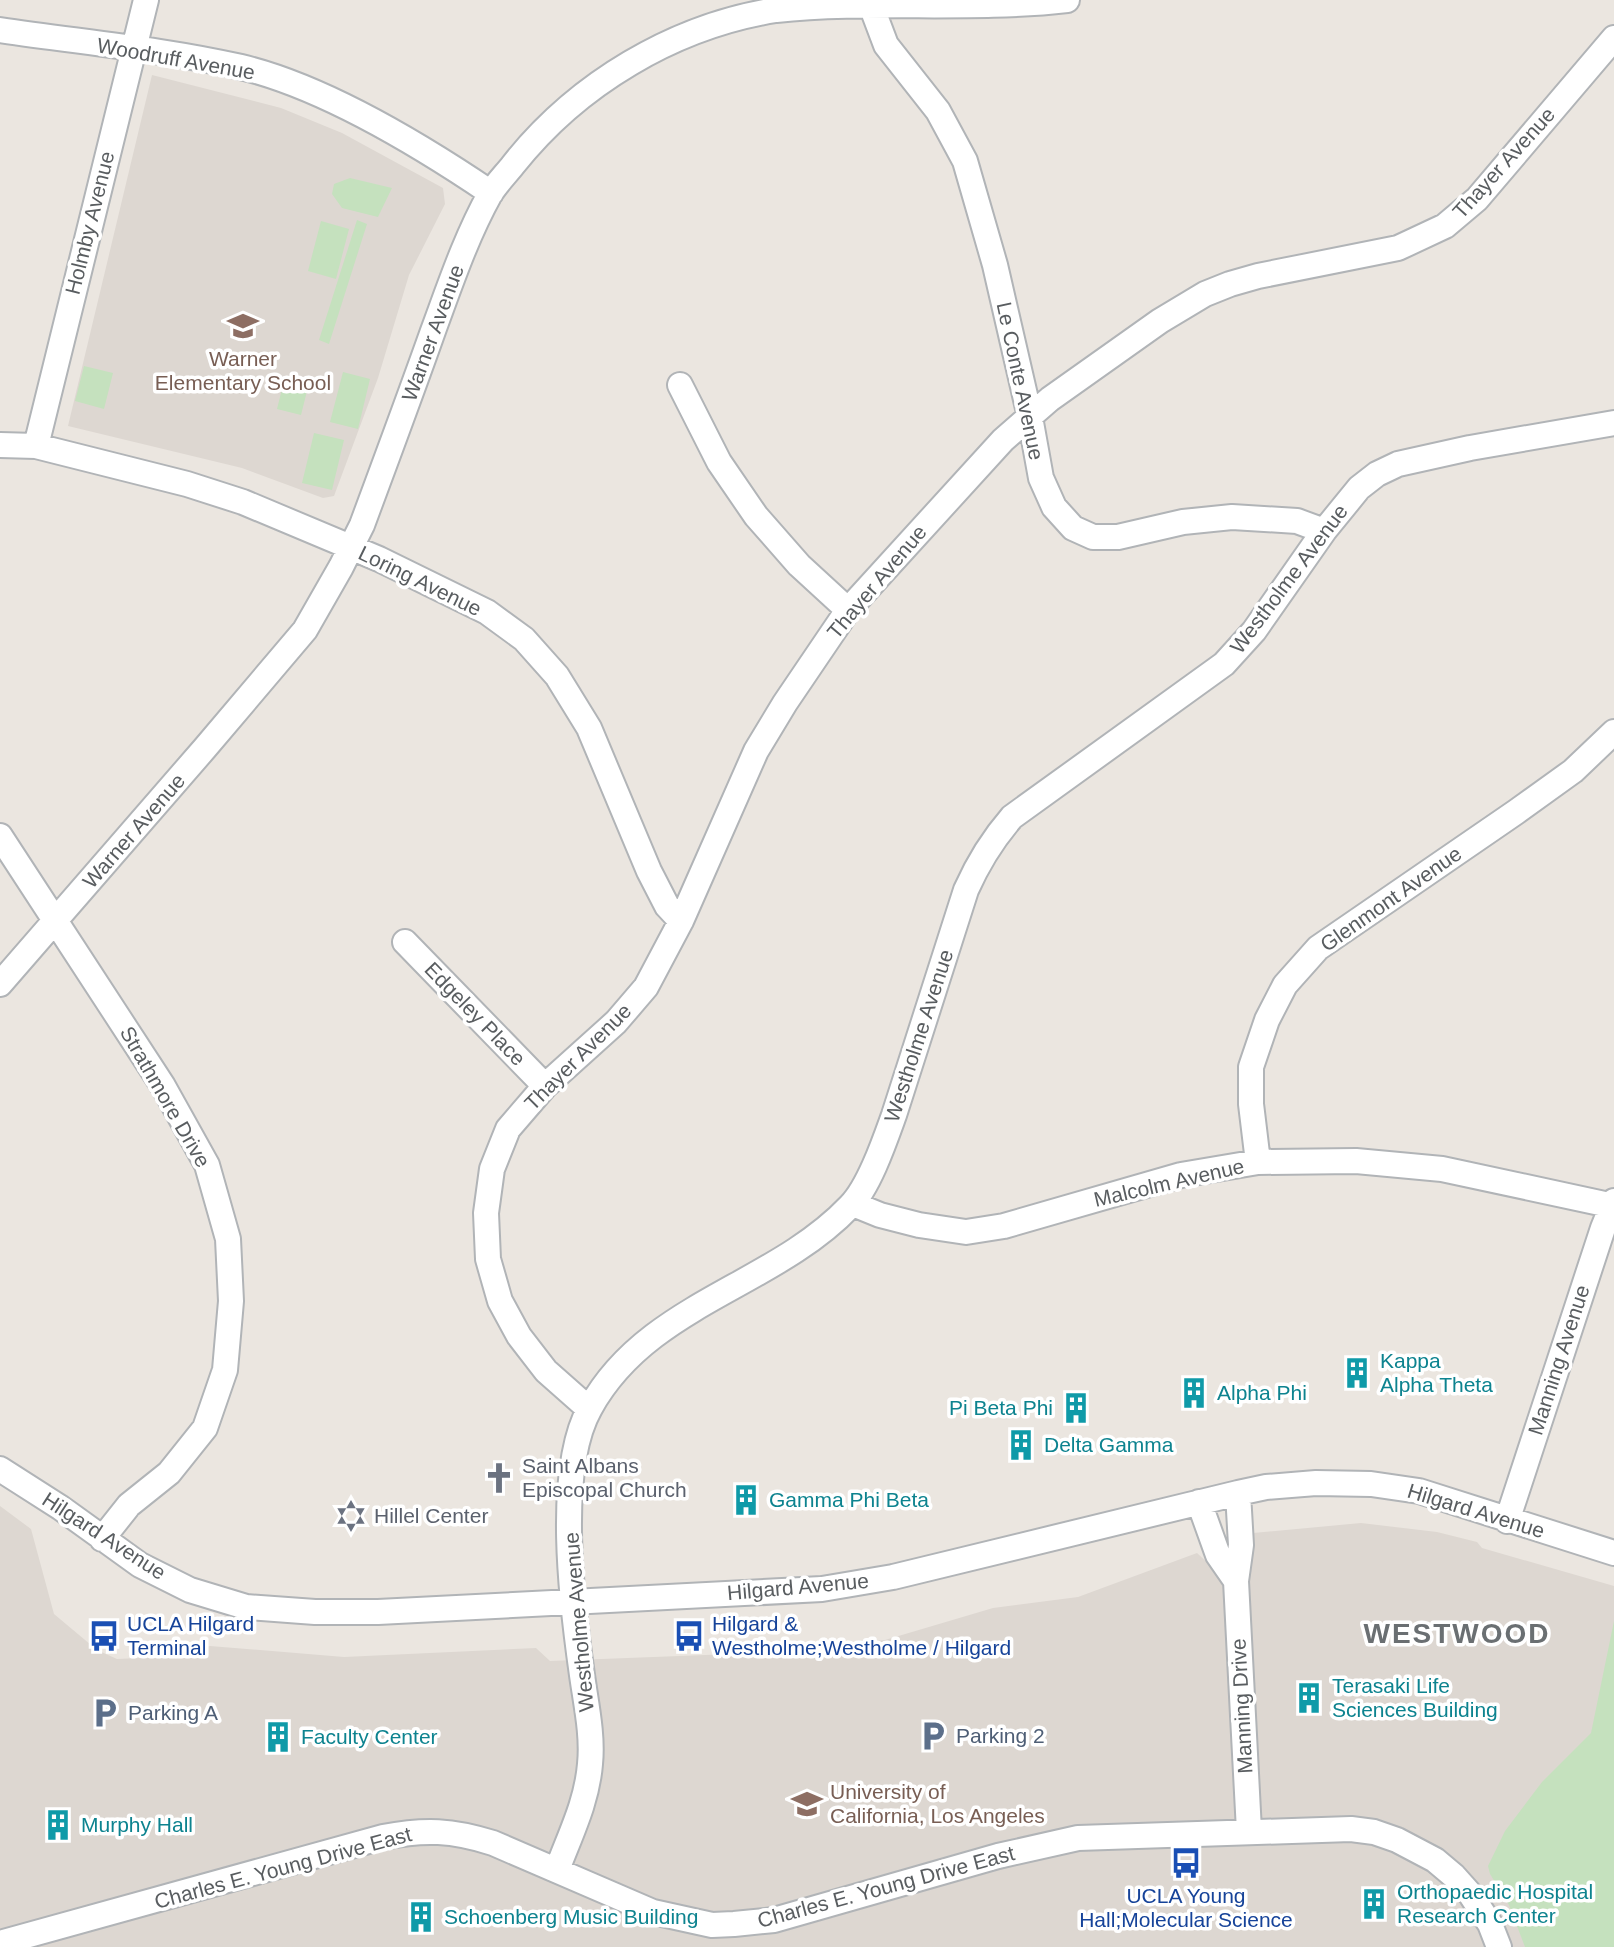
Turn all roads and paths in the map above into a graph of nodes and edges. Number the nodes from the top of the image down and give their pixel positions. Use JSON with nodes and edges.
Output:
{"nodes":[{"id":1,"x":146,"y":0,"type":"edge"},
{"id":2,"x":1067,"y":0,"type":"edge"},
{"id":3,"x":869,"y":2,"type":"edge"},
{"id":4,"x":0,"y":30,"type":"edge"},
{"id":5,"x":1614,"y":38,"type":"edge"},
{"id":6,"x":133,"y":49,"type":"junction"},
{"id":7,"x":491,"y":192,"type":"junction"},
{"id":8,"x":680,"y":385,"type":"dead end"},
{"id":9,"x":1030,"y":417,"type":"junction"},
{"id":10,"x":1614,"y":423,"type":"edge"},
{"id":11,"x":0,"y":445,"type":"edge"},
{"id":12,"x":36,"y":446,"type":"junction"},
{"id":13,"x":1324,"y":531,"type":"junction"},
{"id":14,"x":351,"y":548,"type":"junction"},
{"id":15,"x":848,"y":610,"type":"junction"},
{"id":16,"x":1614,"y":732,"type":"edge"},
{"id":17,"x":0,"y":836,"type":"edge"},
{"id":18,"x":55,"y":921,"type":"junction"},
{"id":19,"x":681,"y":921,"type":"junction"},
{"id":20,"x":405,"y":942,"type":"dead end"},
{"id":21,"x":0,"y":984,"type":"edge"},
{"id":22,"x":545,"y":1086,"type":"junction"},
{"id":23,"x":1258,"y":1162,"type":"junction"},
{"id":24,"x":853,"y":1204,"type":"junction"},
{"id":25,"x":1614,"y":1204,"type":"edge"},
{"id":26,"x":589,"y":1409,"type":"junction"},
{"id":27,"x":0,"y":1469,"type":"edge"},
{"id":28,"x":1238,"y":1493,"type":"junction"},
{"id":29,"x":1199,"y":1503,"type":"junction"},
{"id":30,"x":1507,"y":1521,"type":"junction"},
{"id":31,"x":102,"y":1538,"type":"junction"},
{"id":32,"x":1614,"y":1553,"type":"edge"},
{"id":33,"x":1236,"y":1581,"type":"junction"},
{"id":34,"x":574,"y":1603,"type":"junction"},
{"id":35,"x":1249,"y":1831,"type":"junction"},
{"id":36,"x":557,"y":1870,"type":"junction"},
{"id":37,"x":0,"y":1943,"type":"edge"},
{"id":38,"x":1499,"y":1947,"type":"edge"}],
"edges":[{"from":1,"to":6,"type":"street","name":"Holmby Avenue"},
{"from":2,"to":3,"type":"street","name":"Warner Avenue"},
{"from":3,"to":7,"type":"street","name":"Warner Avenue"},
{"from":3,"to":9,"type":"street","name":"Le Conte Avenue"},
{"from":4,"to":6,"type":"street","name":"Woodruff Avenue"},
{"from":5,"to":9,"type":"street","name":"Thayer Avenue"},
{"from":6,"to":7,"type":"street","name":"Woodruff Avenue"},
{"from":6,"to":12,"type":"street","name":"Holmby Avenue"},
{"from":7,"to":14,"type":"street","name":"Warner Avenue"},
{"from":8,"to":15,"type":"street"},
{"from":9,"to":13,"type":"street","name":"Le Conte Avenue"},
{"from":9,"to":15,"type":"street","name":"Thayer Avenue"},
{"from":10,"to":13,"type":"street","name":"Westholme Avenue"},
{"from":11,"to":12,"type":"street","name":"Loring Avenue"},
{"from":12,"to":14,"type":"street","name":"Loring Avenue"},
{"from":13,"to":24,"type":"street","name":"Westholme Avenue"},
{"from":14,"to":18,"type":"street","name":"Warner Avenue"},
{"from":14,"to":19,"type":"street","name":"Loring Avenue"},
{"from":15,"to":19,"type":"street","name":"Thayer Avenue"},
{"from":16,"to":23,"type":"street","name":"Glenmont Avenue"},
{"from":17,"to":18,"type":"street","name":"Strathmore Drive"},
{"from":18,"to":21,"type":"street","name":"Warner Avenue"},
{"from":18,"to":31,"type":"street","name":"Strathmore Drive"},
{"from":19,"to":22,"type":"street","name":"Thayer Avenue"},
{"from":20,"to":22,"type":"street","name":"Edgeley Place"},
{"from":22,"to":26,"type":"street","name":"Thayer Avenue"},
{"from":23,"to":24,"type":"street","name":"Malcolm Avenue"},
{"from":23,"to":25,"type":"street","name":"Malcolm Avenue"},
{"from":24,"to":26,"type":"street","name":"Westholme Avenue"},
{"from":25,"to":30,"type":"street","name":"Manning Avenue"},
{"from":26,"to":34,"type":"street","name":"Westholme Avenue"},
{"from":27,"to":31,"type":"street","name":"Hilgard Avenue"},
{"from":28,"to":29,"type":"street","name":"Hilgard Avenue"},
{"from":28,"to":30,"type":"street","name":"Hilgard Avenue"},
{"from":28,"to":33,"type":"street","name":"Manning Drive"},
{"from":29,"to":33,"type":"street"},
{"from":29,"to":34,"type":"street","name":"Hilgard Avenue"},
{"from":30,"to":32,"type":"street","name":"Hilgard Avenue"},
{"from":31,"to":34,"type":"street","name":"Hilgard Avenue"},
{"from":33,"to":35,"type":"street","name":"Manning Drive"},
{"from":34,"to":36,"type":"street","name":"Westholme Avenue"},
{"from":35,"to":36,"type":"street","name":"Charles E. Young Drive East"},
{"from":35,"to":38,"type":"street","name":"Charles E. Young Drive East"},
{"from":36,"to":37,"type":"street","name":"Charles E. Young Drive East"}]}
